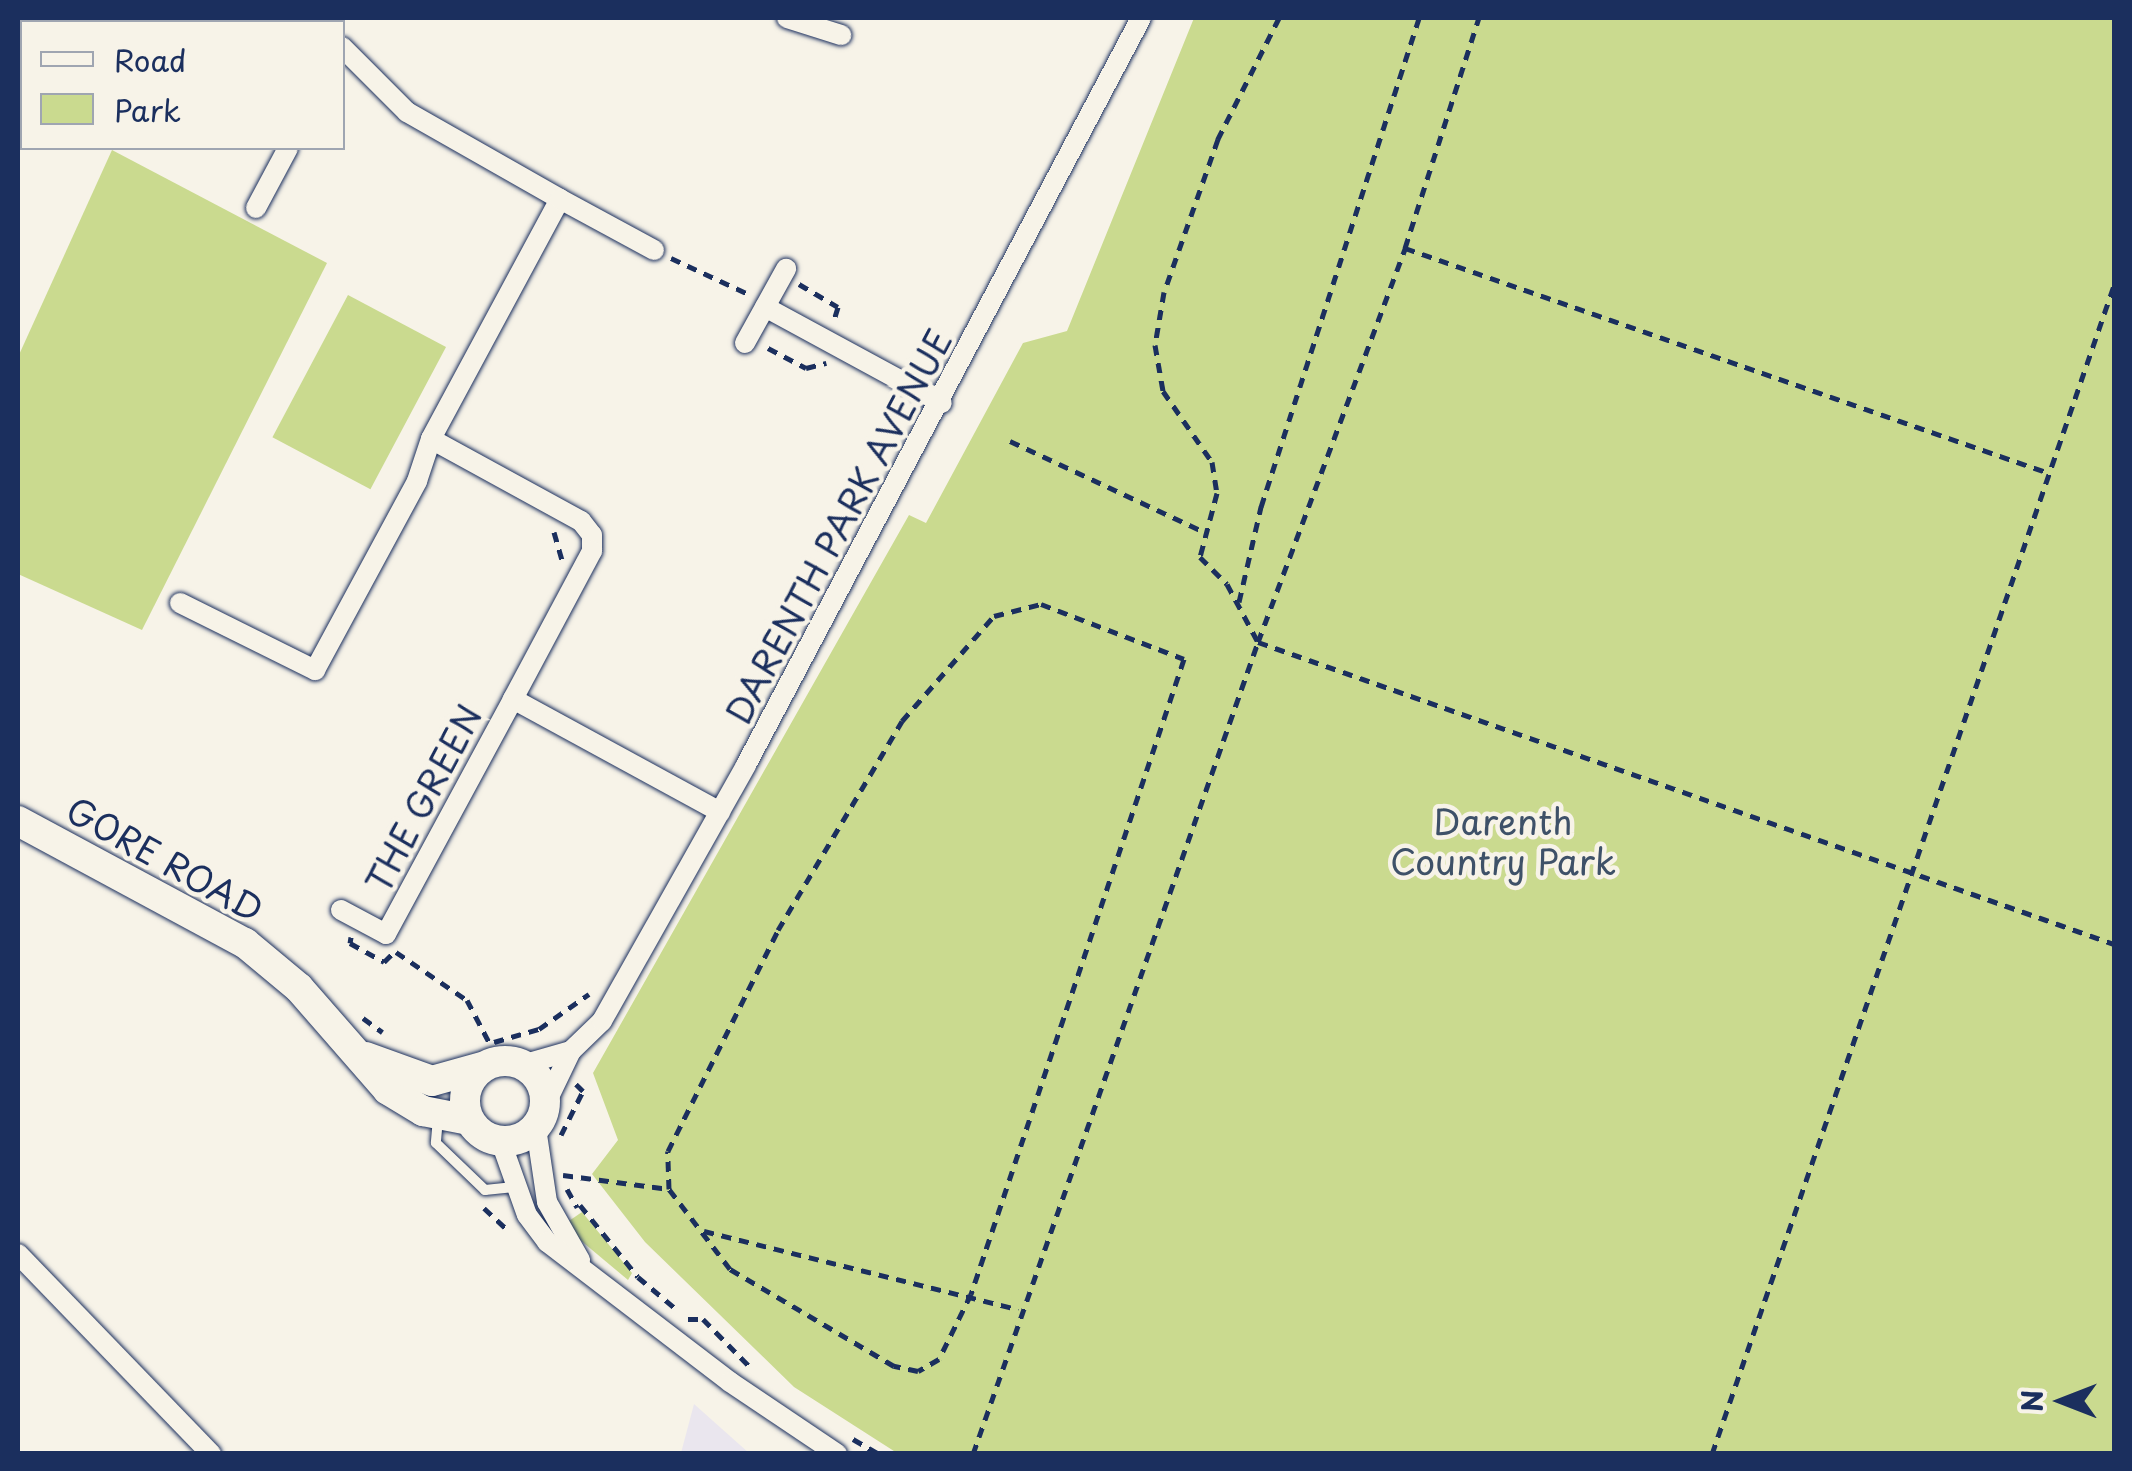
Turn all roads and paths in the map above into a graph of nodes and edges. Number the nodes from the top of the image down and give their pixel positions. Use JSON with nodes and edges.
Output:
{"nodes":[{"id":1,"x":786,"y":18,"type":"edge"},
{"id":2,"x":1141,"y":18,"type":"edge"},
{"id":3,"x":1279,"y":18,"type":"edge"},
{"id":4,"x":1419,"y":18,"type":"edge"},
{"id":5,"x":1479,"y":18,"type":"edge"},
{"id":6,"x":841,"y":35,"type":"dead end"},
{"id":7,"x":346,"y":60,"type":"edge"},
{"id":8,"x":287,"y":150,"type":"edge"},
{"id":9,"x":560,"y":198,"type":"junction"},
{"id":10,"x":256,"y":208,"type":"dead end"},
{"id":11,"x":1406,"y":248,"type":"junction"},
{"id":12,"x":654,"y":250,"type":"dead end"},
{"id":13,"x":786,"y":270,"type":"dead end"},
{"id":14,"x":2114,"y":285,"type":"edge"},
{"id":15,"x":2113,"y":294,"type":"edge"},
{"id":16,"x":765,"y":307,"type":"junction"},
{"id":17,"x":745,"y":343,"type":"dead end"},
{"id":18,"x":942,"y":403,"type":"junction"},
{"id":19,"x":431,"y":439,"type":"junction"},
{"id":20,"x":1010,"y":441,"type":"dead end"},
{"id":21,"x":2049,"y":473,"type":"junction"},
{"id":22,"x":550,"y":524,"type":"dead end"},
{"id":23,"x":1206,"y":533,"type":"junction"},
{"id":24,"x":561,"y":575,"type":"dead end"},
{"id":25,"x":180,"y":603,"type":"dead end"},
{"id":26,"x":1238,"y":605,"type":"junction"},
{"id":27,"x":1258,"y":642,"type":"junction"},
{"id":28,"x":513,"y":700,"type":"junction"},
{"id":29,"x":720,"y":812,"type":"junction"},
{"id":30,"x":18,"y":821,"type":"edge"},
{"id":31,"x":1910,"y":873,"type":"junction"},
{"id":32,"x":341,"y":918,"type":"joint"},
{"id":33,"x":403,"y":933,"type":"dead end"},
{"id":34,"x":2114,"y":944,"type":"edge"},
{"id":35,"x":394,"y":950,"type":"junction"},
{"id":36,"x":572,"y":1051,"type":"junction"},
{"id":37,"x":358,"y":1052,"type":"junction"},
{"id":38,"x":487,"y":1054,"type":"junction"},
{"id":39,"x":524,"y":1064,"type":"junction"},
{"id":40,"x":542,"y":1114,"type":"junction"},
{"id":41,"x":439,"y":1116,"type":"junction"},
{"id":42,"x":469,"y":1120,"type":"junction"},
{"id":43,"x":501,"y":1142,"type":"junction"},
{"id":44,"x":560,"y":1175,"type":"dead end"},
{"id":45,"x":514,"y":1187,"type":"junction"},
{"id":46,"x":669,"y":1189,"type":"junction"},
{"id":47,"x":580,"y":1205,"type":"dead end"},
{"id":48,"x":701,"y":1231,"type":"junction"},
{"id":49,"x":18,"y":1254,"type":"edge"},
{"id":50,"x":586,"y":1270,"type":"junction"},
{"id":51,"x":972,"y":1294,"type":"junction"},
{"id":52,"x":1019,"y":1309,"type":"junction"},
{"id":53,"x":759,"y":1376,"type":"dead end"},
{"id":54,"x":842,"y":1445,"type":"edge"},
{"id":55,"x":211,"y":1454,"type":"edge"},
{"id":56,"x":879,"y":1454,"type":"edge"},
{"id":57,"x":974,"y":1454,"type":"edge"},
{"id":58,"x":1712,"y":1454,"type":"edge"}],
"edges":[{"from":1,"to":6,"type":"street"},
{"from":2,"to":18,"type":"street","name":"DARENTH PARK AVENUE"},
{"from":3,"to":23,"type":"path"},
{"from":4,"to":26,"type":"path"},
{"from":5,"to":11,"type":"path"},
{"from":7,"to":9,"type":"street"},
{"from":8,"to":10,"type":"street"},
{"from":9,"to":12,"type":"street"},
{"from":9,"to":19,"type":"street"},
{"from":11,"to":21,"type":"path"},
{"from":11,"to":27,"type":"path"},
{"from":13,"to":16,"type":"street"},
{"from":14,"to":15,"type":"path"},
{"from":15,"to":21,"type":"path"},
{"from":16,"to":17,"type":"street"},
{"from":16,"to":18,"type":"street"},
{"from":18,"to":29,"type":"street","name":"DARENTH PARK AVENUE"},
{"from":19,"to":25,"type":"street"},
{"from":19,"to":28,"type":"street","name":"THE GREEN"},
{"from":20,"to":23,"type":"path"},
{"from":21,"to":31,"type":"path"},
{"from":22,"to":24,"type":"path"},
{"from":23,"to":26,"type":"path"},
{"from":26,"to":27,"type":"path"},
{"from":27,"to":31,"type":"path"},
{"from":27,"to":52,"type":"path"},
{"from":28,"to":29,"type":"street","name":"THE GREEN"},
{"from":28,"to":32,"type":"street","name":"THE GREEN"},
{"from":29,"to":36,"type":"street","name":"DARENTH PARK AVENUE"},
{"from":30,"to":37,"type":"street","name":"GORE ROAD"},
{"from":31,"to":34,"type":"path"},
{"from":31,"to":58,"type":"path"},
{"from":32,"to":35,"type":"path"},
{"from":33,"to":35,"type":"path"},
{"from":35,"to":38,"type":"path"},
{"from":36,"to":39,"type":"street"},
{"from":36,"to":40,"type":"street","name":"DARENTH PARK AVENUE"},
{"from":37,"to":38,"type":"street","name":"GORE ROAD"},
{"from":37,"to":41,"type":"street","name":"GORE ROAD"},
{"from":38,"to":39,"type":"street"},
{"from":38,"to":42,"type":"street"},
{"from":39,"to":40,"type":"street"},
{"from":40,"to":43,"type":"street"},
{"from":40,"to":50,"type":"street"},
{"from":41,"to":42,"type":"street","name":"GORE ROAD"},
{"from":41,"to":45,"type":"lane"},
{"from":42,"to":43,"type":"street"},
{"from":43,"to":45,"type":"street"},
{"from":44,"to":46,"type":"path"},
{"from":45,"to":50,"type":"street"},
{"from":46,"to":48,"type":"path"},
{"from":46,"to":51,"type":"path"},
{"from":47,"to":53,"type":"path"},
{"from":48,"to":51,"type":"path"},
{"from":48,"to":51,"type":"path"},
{"from":49,"to":55,"type":"street"},
{"from":50,"to":54,"type":"street"},
{"from":51,"to":52,"type":"path"},
{"from":52,"to":57,"type":"path"},
{"from":54,"to":56,"type":"path"}]}
